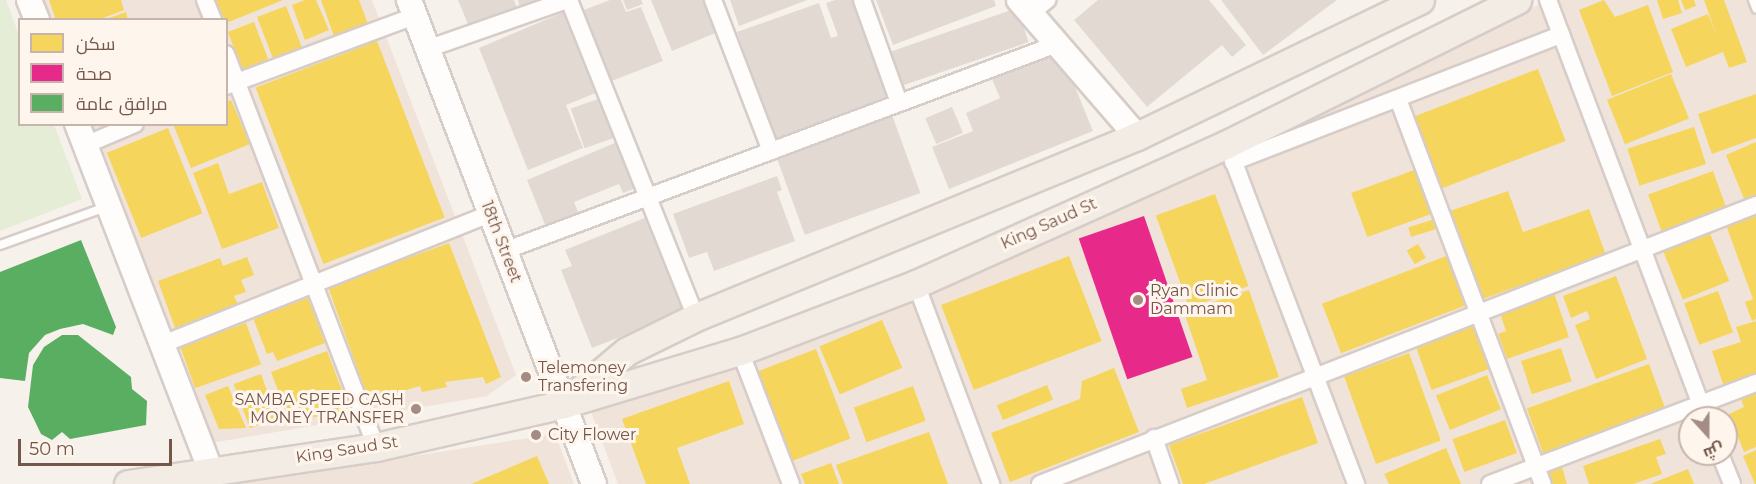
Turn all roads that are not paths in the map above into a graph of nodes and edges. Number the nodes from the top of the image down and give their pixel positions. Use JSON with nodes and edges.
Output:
{"nodes":[{"id":1,"x":29,"y":0,"type":"edge"},
{"id":2,"x":205,"y":0,"type":"edge"},
{"id":3,"x":568,"y":0,"type":"edge"},
{"id":4,"x":713,"y":0,"type":"edge"},
{"id":5,"x":862,"y":0,"type":"edge"},
{"id":6,"x":1517,"y":0,"type":"edge"},
{"id":7,"x":1548,"y":0,"type":"edge"},
{"id":8,"x":1753,"y":0,"type":"edge"},
{"id":9,"x":1412,"y":2,"type":"edge"},
{"id":10,"x":1032,"y":4,"type":"edge"},
{"id":11,"x":412,"y":8,"type":"edge"},
{"id":12,"x":1756,"y":8,"type":"edge"},
{"id":13,"x":36,"y":18,"type":"edge"},
{"id":14,"x":212,"y":18,"type":"edge"},
{"id":15,"x":1561,"y":35,"type":"junction"},
{"id":16,"x":1057,"y":44,"type":"junction"},
{"id":17,"x":427,"y":49,"type":"junction"},
{"id":18,"x":228,"y":64,"type":"edge"},
{"id":19,"x":232,"y":84,"type":"edge"},
{"id":20,"x":1398,"y":99,"type":"junction"},
{"id":21,"x":899,"y":103,"type":"junction"},
{"id":22,"x":125,"y":126,"type":"edge"},
{"id":23,"x":81,"y":135,"type":"edge"},
{"id":24,"x":1137,"y":136,"type":"junction"},
{"id":25,"x":771,"y":151,"type":"junction"},
{"id":26,"x":1230,"y":153,"type":"junction"},
{"id":27,"x":649,"y":196,"type":"junction"},
{"id":28,"x":1756,"y":205,"type":"edge"},
{"id":29,"x":109,"y":206,"type":"junction"},
{"id":30,"x":489,"y":214,"type":"junction"},
{"id":31,"x":0,"y":245,"type":"edge"},
{"id":32,"x":1642,"y":249,"type":"junction"},
{"id":33,"x":504,"y":251,"type":"junction"},
{"id":34,"x":316,"y":284,"type":"junction"},
{"id":35,"x":916,"y":284,"type":"junction"},
{"id":36,"x":1480,"y":313,"type":"junction"},
{"id":37,"x":696,"y":317,"type":"junction"},
{"id":38,"x":163,"y":344,"type":"junction"},
{"id":39,"x":740,"y":351,"type":"junction"},
{"id":40,"x":1316,"y":378,"type":"junction"},
{"id":41,"x":1756,"y":383,"type":"edge"},
{"id":42,"x":564,"y":404,"type":"junction"},
{"id":43,"x":1702,"y":406,"type":"edge"},
{"id":44,"x":1715,"y":406,"type":"edge"},
{"id":45,"x":1678,"y":421,"type":"edge"},
{"id":46,"x":1154,"y":438,"type":"junction"},
{"id":47,"x":376,"y":447,"type":"junction"},
{"id":48,"x":1725,"y":466,"type":"edge"},
{"id":49,"x":1537,"y":467,"type":"junction"},
{"id":50,"x":213,"y":477,"type":"edge"},
{"id":51,"x":128,"y":484,"type":"edge"},
{"id":52,"x":594,"y":484,"type":"edge"},
{"id":53,"x":791,"y":484,"type":"edge"},
{"id":54,"x":991,"y":484,"type":"edge"},
{"id":55,"x":1040,"y":484,"type":"edge"},
{"id":56,"x":1170,"y":484,"type":"edge"},
{"id":57,"x":1356,"y":484,"type":"edge"},
{"id":58,"x":1490,"y":484,"type":"edge"},
{"id":59,"x":1543,"y":484,"type":"edge"},
{"id":60,"x":1732,"y":484,"type":"edge"}],
"edges":[{"from":1,"to":13,"type":"street"},
{"from":2,"to":14,"type":"street"},
{"from":3,"to":17,"type":"street"},
{"from":3,"to":27,"type":"street"},
{"from":4,"to":25,"type":"street"},
{"from":5,"to":21,"type":"street"},
{"from":6,"to":26,"type":"main road","name":"King Saud St"},
{"from":7,"to":15,"type":"street"},
{"from":8,"to":12,"type":"lane"},
{"from":9,"to":24,"type":"main road","name":"King Saud St"},
{"from":10,"to":16,"type":"street"},
{"from":11,"to":17,"type":"street","name":"18th Street"},
{"from":11,"to":19,"type":"street"},
{"from":15,"to":20,"type":"street"},
{"from":15,"to":32,"type":"street"},
{"from":16,"to":21,"type":"street"},
{"from":16,"to":24,"type":"street"},
{"from":17,"to":30,"type":"street","name":"18th Street"},
{"from":18,"to":19,"type":"street"},
{"from":19,"to":34,"type":"street"},
{"from":20,"to":26,"type":"street"},
{"from":20,"to":36,"type":"street"},
{"from":21,"to":25,"type":"street"},
{"from":22,"to":23,"type":"street"},
{"from":23,"to":29,"type":"street"},
{"from":24,"to":37,"type":"main road","name":"King Saud St"},
{"from":25,"to":27,"type":"street"},
{"from":26,"to":35,"type":"main road","name":"King Saud St"},
{"from":26,"to":40,"type":"street"},
{"from":27,"to":33,"type":"street"},
{"from":27,"to":37,"type":"street"},
{"from":28,"to":32,"type":"street"},
{"from":29,"to":31,"type":"lane"},
{"from":29,"to":38,"type":"street"},
{"from":30,"to":33,"type":"street","name":"18th Street"},
{"from":30,"to":34,"type":"street"},
{"from":32,"to":36,"type":"street"},
{"from":32,"to":43,"type":"street"},
{"from":33,"to":42,"type":"street","name":"18th Street"},
{"from":34,"to":38,"type":"street"},
{"from":34,"to":47,"type":"street"},
{"from":35,"to":39,"type":"main road","name":"King Saud St"},
{"from":35,"to":54,"type":"street"},
{"from":36,"to":40,"type":"street"},
{"from":36,"to":49,"type":"street"},
{"from":37,"to":42,"type":"main road","name":"King Saud St"},
{"from":38,"to":50,"type":"street"},
{"from":39,"to":42,"type":"main road","name":"King Saud St"},
{"from":39,"to":53,"type":"street"},
{"from":40,"to":46,"type":"street"},
{"from":40,"to":57,"type":"street"},
{"from":41,"to":44,"type":"street"},
{"from":42,"to":47,"type":"main road","name":"King Saud St"},
{"from":42,"to":52,"type":"street","name":"18th Street"},
{"from":45,"to":49,"type":"street"},
{"from":46,"to":55,"type":"street"},
{"from":46,"to":56,"type":"street"},
{"from":47,"to":50,"type":"main road","name":"King Saud St"},
{"from":48,"to":60,"type":"street"},
{"from":49,"to":58,"type":"street"},
{"from":49,"to":59,"type":"street"},
{"from":50,"to":51,"type":"main road","name":"King Saud St"}]}
